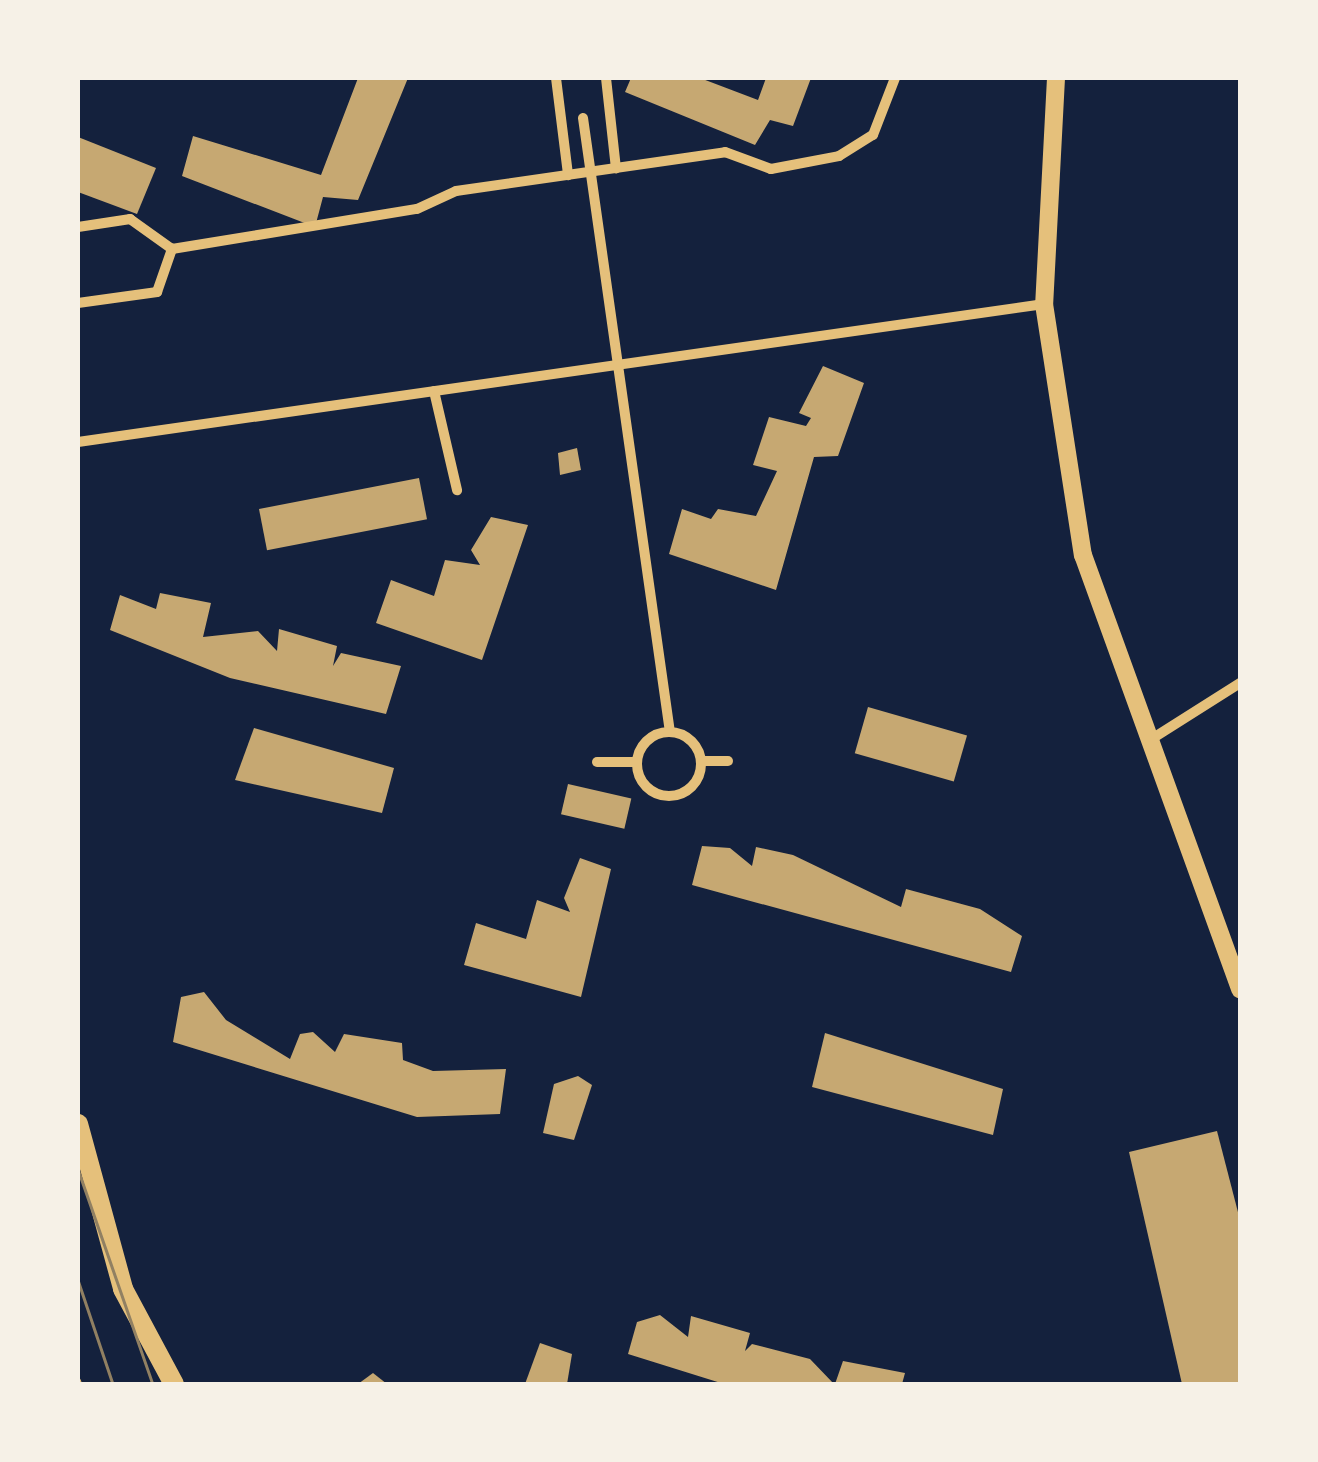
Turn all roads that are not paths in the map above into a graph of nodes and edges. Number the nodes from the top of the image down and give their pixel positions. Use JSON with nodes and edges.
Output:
{"nodes":[{"id":1,"x":556,"y":78,"type":"edge"},
{"id":2,"x":606,"y":78,"type":"edge"},
{"id":3,"x":895,"y":78,"type":"edge"},
{"id":4,"x":1056,"y":78,"type":"edge"},
{"id":5,"x":583,"y":118,"type":"dead end"},
{"id":6,"x":616,"y":168,"type":"junction"},
{"id":7,"x":590,"y":172,"type":"junction"},
{"id":8,"x":568,"y":175,"type":"junction"},
{"id":9,"x":78,"y":227,"type":"edge"},
{"id":10,"x":172,"y":249,"type":"junction"},
{"id":11,"x":78,"y":303,"type":"edge"},
{"id":12,"x":1044,"y":304,"type":"junction"},
{"id":13,"x":615,"y":365,"type":"junction"},
{"id":14,"x":434,"y":391,"type":"junction"},
{"id":15,"x":78,"y":442,"type":"edge"},
{"id":16,"x":458,"y":490,"type":"dead end"},
{"id":17,"x":1240,"y":683,"type":"edge"},
{"id":18,"x":670,"y":732,"type":"junction"},
{"id":19,"x":1150,"y":740,"type":"junction"},
{"id":20,"x":705,"y":761,"type":"junction"},
{"id":21,"x":597,"y":762,"type":"dead end"},
{"id":22,"x":634,"y":762,"type":"junction"},
{"id":23,"x":728,"y":762,"type":"dead end"},
{"id":24,"x":1240,"y":989,"type":"edge"},
{"id":25,"x":78,"y":1124,"type":"edge"},
{"id":26,"x":174,"y":1384,"type":"edge"}],
"edges":[{"from":1,"to":8,"type":"street"},
{"from":2,"to":6,"type":"street"},
{"from":3,"to":6,"type":"street"},
{"from":4,"to":12,"type":"street"},
{"from":5,"to":7,"type":"street"},
{"from":6,"to":7,"type":"street"},
{"from":7,"to":8,"type":"street"},
{"from":7,"to":13,"type":"street"},
{"from":8,"to":10,"type":"street"},
{"from":9,"to":10,"type":"street"},
{"from":10,"to":11,"type":"street"},
{"from":12,"to":13,"type":"street"},
{"from":12,"to":19,"type":"street"},
{"from":13,"to":14,"type":"street"},
{"from":13,"to":18,"type":"street"},
{"from":14,"to":15,"type":"street"},
{"from":14,"to":16,"type":"street"},
{"from":17,"to":19,"type":"street"},
{"from":18,"to":20,"type":"street"},
{"from":18,"to":22,"type":"street"},
{"from":19,"to":24,"type":"street"},
{"from":20,"to":22,"type":"street"},
{"from":20,"to":23,"type":"street"},
{"from":21,"to":22,"type":"street"},
{"from":25,"to":26,"type":"main road"}]}
